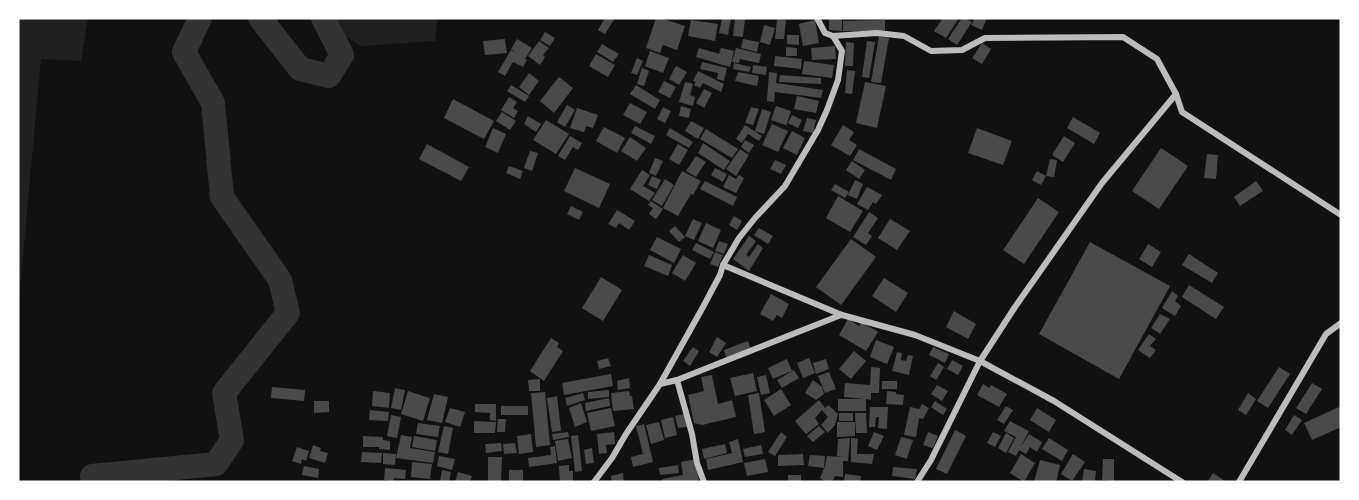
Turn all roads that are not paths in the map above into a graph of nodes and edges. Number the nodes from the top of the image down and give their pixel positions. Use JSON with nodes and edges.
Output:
{"nodes":[{"id":1,"x":817,"y":18,"type":"edge"},
{"id":2,"x":833,"y":36,"type":"junction"},
{"id":3,"x":1176,"y":94,"type":"junction"},
{"id":4,"x":1341,"y":215,"type":"edge"},
{"id":5,"x":723,"y":265,"type":"junction"},
{"id":6,"x":842,"y":315,"type":"junction"},
{"id":7,"x":1341,"y":324,"type":"edge"},
{"id":8,"x":980,"y":361,"type":"junction"},
{"id":9,"x":677,"y":380,"type":"junction"},
{"id":10,"x":660,"y":384,"type":"junction"},
{"id":11,"x":594,"y":482,"type":"edge"},
{"id":12,"x":704,"y":482,"type":"edge"},
{"id":13,"x":918,"y":482,"type":"edge"},
{"id":14,"x":1182,"y":482,"type":"edge"},
{"id":15,"x":1239,"y":482,"type":"edge"}],
"edges":[{"from":1,"to":2,"type":"street"},
{"from":2,"to":3,"type":"street"},
{"from":2,"to":5,"type":"street"},
{"from":3,"to":4,"type":"street"},
{"from":3,"to":8,"type":"street"},
{"from":5,"to":6,"type":"street"},
{"from":5,"to":10,"type":"street"},
{"from":6,"to":8,"type":"street"},
{"from":6,"to":9,"type":"street"},
{"from":7,"to":15,"type":"street"},
{"from":8,"to":13,"type":"street"},
{"from":8,"to":14,"type":"street"},
{"from":9,"to":10,"type":"street"},
{"from":9,"to":12,"type":"street"},
{"from":10,"to":11,"type":"street"}]}
